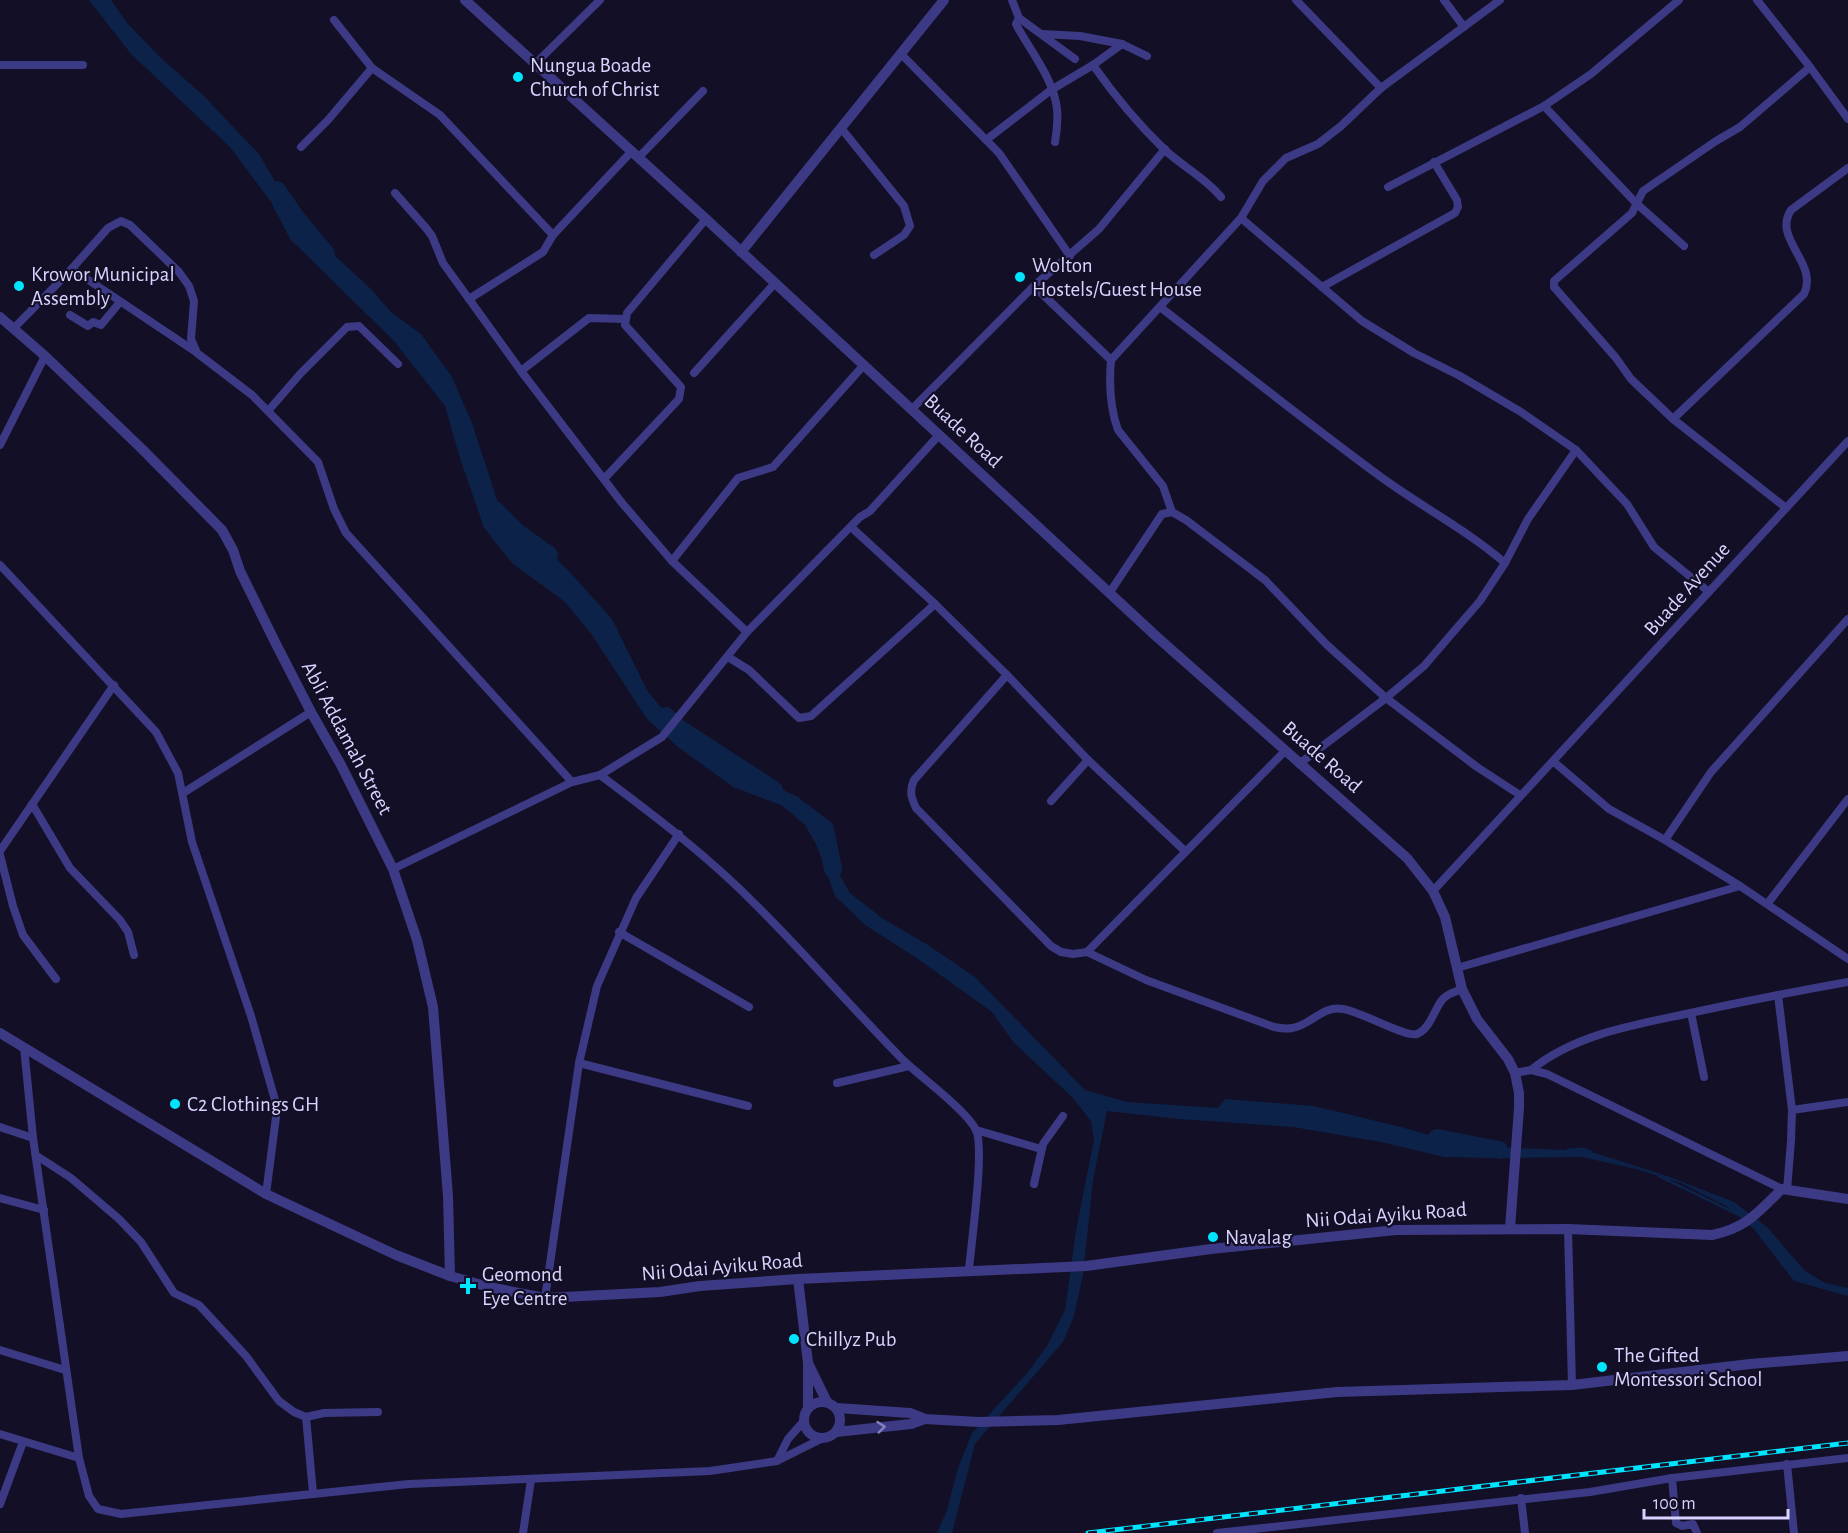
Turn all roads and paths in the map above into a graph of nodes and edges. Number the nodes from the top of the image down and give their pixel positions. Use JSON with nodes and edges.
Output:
{"nodes":[{"id":1,"x":465,"y":0,"type":"edge"},
{"id":2,"x":600,"y":0,"type":"edge"},
{"id":3,"x":944,"y":0,"type":"edge"},
{"id":4,"x":1012,"y":0,"type":"edge"},
{"id":5,"x":1296,"y":0,"type":"edge"},
{"id":6,"x":1444,"y":0,"type":"edge"},
{"id":7,"x":1500,"y":0,"type":"edge"},
{"id":8,"x":1679,"y":0,"type":"edge"},
{"id":9,"x":1757,"y":0,"type":"edge"},
{"id":10,"x":1019,"y":18,"type":"junction"},
{"id":11,"x":334,"y":20,"type":"dead end"},
{"id":12,"x":1464,"y":27,"type":"junction"},
{"id":13,"x":1040,"y":34,"type":"junction"},
{"id":14,"x":1122,"y":44,"type":"junction"},
{"id":15,"x":901,"y":54,"type":"junction"},
{"id":16,"x":1147,"y":56,"type":"dead end"},
{"id":17,"x":1075,"y":59,"type":"dead end"},
{"id":18,"x":83,"y":64,"type":"dead end"},
{"id":19,"x":535,"y":64,"type":"junction"},
{"id":20,"x":0,"y":65,"type":"edge"},
{"id":21,"x":1093,"y":65,"type":"junction"},
{"id":22,"x":1810,"y":67,"type":"junction"},
{"id":23,"x":372,"y":68,"type":"junction"},
{"id":24,"x":1381,"y":88,"type":"junction"},
{"id":25,"x":1051,"y":90,"type":"junction"},
{"id":26,"x":703,"y":91,"type":"dead end"},
{"id":27,"x":1544,"y":106,"type":"junction"},
{"id":28,"x":1848,"y":119,"type":"edge"},
{"id":29,"x":841,"y":128,"type":"junction"},
{"id":30,"x":986,"y":140,"type":"junction"},
{"id":31,"x":1055,"y":142,"type":"dead end"},
{"id":32,"x":301,"y":147,"type":"dead end"},
{"id":33,"x":1165,"y":150,"type":"junction"},
{"id":34,"x":635,"y":155,"type":"junction"},
{"id":35,"x":1434,"y":162,"type":"junction"},
{"id":36,"x":1848,"y":168,"type":"edge"},
{"id":37,"x":1388,"y":187,"type":"dead end"},
{"id":38,"x":395,"y":193,"type":"dead end"},
{"id":39,"x":1221,"y":197,"type":"dead end"},
{"id":40,"x":1636,"y":203,"type":"junction"},
{"id":41,"x":1241,"y":218,"type":"junction"},
{"id":42,"x":706,"y":219,"type":"junction"},
{"id":43,"x":553,"y":235,"type":"junction"},
{"id":44,"x":1684,"y":246,"type":"dead end"},
{"id":45,"x":741,"y":252,"type":"junction"},
{"id":46,"x":874,"y":255,"type":"dead end"},
{"id":47,"x":1070,"y":256,"type":"junction"},
{"id":48,"x":72,"y":269,"type":"junction"},
{"id":49,"x":775,"y":283,"type":"junction"},
{"id":50,"x":1034,"y":286,"type":"junction"},
{"id":51,"x":1322,"y":287,"type":"junction"},
{"id":52,"x":469,"y":299,"type":"junction"},
{"id":53,"x":120,"y":302,"type":"junction"},
{"id":54,"x":1160,"y":307,"type":"junction"},
{"id":55,"x":70,"y":315,"type":"dead end"},
{"id":56,"x":0,"y":316,"type":"edge"},
{"id":57,"x":625,"y":318,"type":"junction"},
{"id":58,"x":14,"y":329,"type":"junction"},
{"id":59,"x":197,"y":353,"type":"junction"},
{"id":60,"x":45,"y":356,"type":"junction"},
{"id":61,"x":1112,"y":360,"type":"junction"},
{"id":62,"x":398,"y":364,"type":"dead end"},
{"id":63,"x":863,"y":366,"type":"junction"},
{"id":64,"x":521,"y":371,"type":"junction"},
{"id":65,"x":694,"y":373,"type":"dead end"},
{"id":66,"x":912,"y":409,"type":"junction"},
{"id":67,"x":268,"y":411,"type":"junction"},
{"id":68,"x":1673,"y":419,"type":"junction"},
{"id":69,"x":939,"y":435,"type":"junction"},
{"id":70,"x":1848,"y":441,"type":"edge"},
{"id":71,"x":0,"y":445,"type":"edge"},
{"id":72,"x":1576,"y":450,"type":"junction"},
{"id":73,"x":604,"y":479,"type":"junction"},
{"id":74,"x":1786,"y":508,"type":"junction"},
{"id":75,"x":1172,"y":512,"type":"junction"},
{"id":76,"x":851,"y":527,"type":"junction"},
{"id":77,"x":672,"y":561,"type":"junction"},
{"id":78,"x":1505,"y":563,"type":"junction"},
{"id":79,"x":0,"y":565,"type":"edge"},
{"id":80,"x":1110,"y":591,"type":"junction"},
{"id":81,"x":1709,"y":592,"type":"junction"},
{"id":82,"x":935,"y":604,"type":"junction"},
{"id":83,"x":1848,"y":619,"type":"edge"},
{"id":84,"x":747,"y":632,"type":"junction"},
{"id":85,"x":728,"y":657,"type":"junction"},
{"id":86,"x":1007,"y":675,"type":"junction"},
{"id":87,"x":114,"y":685,"type":"junction"},
{"id":88,"x":1386,"y":698,"type":"junction"},
{"id":89,"x":311,"y":712,"type":"junction"},
{"id":90,"x":1285,"y":751,"type":"junction"},
{"id":91,"x":1088,"y":760,"type":"junction"},
{"id":92,"x":1554,"y":762,"type":"junction"},
{"id":93,"x":1299,"y":764,"type":"junction"},
{"id":94,"x":600,"y":775,"type":"junction"},
{"id":95,"x":572,"y":782,"type":"junction"},
{"id":96,"x":183,"y":793,"type":"junction"},
{"id":97,"x":1520,"y":795,"type":"junction"},
{"id":98,"x":1848,"y":799,"type":"edge"},
{"id":99,"x":1051,"y":801,"type":"dead end"},
{"id":100,"x":32,"y":804,"type":"junction"},
{"id":101,"x":1839,"y":810,"type":"junction"},
{"id":102,"x":1848,"y":819,"type":"edge"},
{"id":103,"x":679,"y":834,"type":"junction"},
{"id":104,"x":1665,"y":840,"type":"junction"},
{"id":105,"x":0,"y":851,"type":"edge"},
{"id":106,"x":1185,"y":851,"type":"junction"},
{"id":107,"x":0,"y":855,"type":"edge"},
{"id":108,"x":393,"y":869,"type":"junction"},
{"id":109,"x":1740,"y":886,"type":"junction"},
{"id":110,"x":1433,"y":891,"type":"junction"},
{"id":111,"x":1768,"y":903,"type":"junction"},
{"id":112,"x":619,"y":932,"type":"junction"},
{"id":113,"x":1087,"y":952,"type":"junction"},
{"id":114,"x":134,"y":955,"type":"dead end"},
{"id":115,"x":1848,"y":959,"type":"edge"},
{"id":116,"x":1457,"y":968,"type":"junction"},
{"id":117,"x":56,"y":978,"type":"dead end"},
{"id":118,"x":1848,"y":982,"type":"edge"},
{"id":119,"x":1462,"y":989,"type":"junction"},
{"id":120,"x":1778,"y":995,"type":"junction"},
{"id":121,"x":749,"y":1007,"type":"dead end"},
{"id":122,"x":1691,"y":1012,"type":"junction"},
{"id":123,"x":0,"y":1033,"type":"edge"},
{"id":124,"x":24,"y":1047,"type":"junction"},
{"id":125,"x":579,"y":1063,"type":"junction"},
{"id":126,"x":909,"y":1066,"type":"junction"},
{"id":127,"x":1531,"y":1070,"type":"junction"},
{"id":128,"x":1515,"y":1073,"type":"junction"},
{"id":129,"x":1704,"y":1077,"type":"dead end"},
{"id":130,"x":837,"y":1083,"type":"dead end"},
{"id":131,"x":1848,"y":1102,"type":"edge"},
{"id":132,"x":748,"y":1106,"type":"dead end"},
{"id":133,"x":1792,"y":1110,"type":"junction"},
{"id":134,"x":1063,"y":1116,"type":"dead end"},
{"id":135,"x":0,"y":1127,"type":"edge"},
{"id":136,"x":976,"y":1130,"type":"junction"},
{"id":137,"x":33,"y":1138,"type":"junction"},
{"id":138,"x":1041,"y":1149,"type":"junction"},
{"id":139,"x":37,"y":1156,"type":"junction"},
{"id":140,"x":1034,"y":1184,"type":"dead end"},
{"id":141,"x":1784,"y":1190,"type":"junction"},
{"id":142,"x":266,"y":1194,"type":"junction"},
{"id":143,"x":0,"y":1198,"type":"edge"},
{"id":144,"x":1848,"y":1199,"type":"edge"},
{"id":145,"x":44,"y":1210,"type":"junction"},
{"id":146,"x":1510,"y":1228,"type":"junction"},
{"id":147,"x":1568,"y":1229,"type":"junction"},
{"id":148,"x":969,"y":1270,"type":"junction"},
{"id":149,"x":450,"y":1276,"type":"junction"},
{"id":150,"x":798,"y":1279,"type":"junction"},
{"id":151,"x":545,"y":1298,"type":"junction"},
{"id":152,"x":0,"y":1350,"type":"edge"},
{"id":153,"x":1848,"y":1356,"type":"edge"},
{"id":154,"x":808,"y":1363,"type":"junction"},
{"id":155,"x":65,"y":1370,"type":"junction"},
{"id":156,"x":1572,"y":1385,"type":"junction"},
{"id":157,"x":832,"y":1405,"type":"junction"},
{"id":158,"x":808,"y":1408,"type":"junction"},
{"id":159,"x":378,"y":1412,"type":"dead end"},
{"id":160,"x":306,"y":1417,"type":"junction"},
{"id":161,"x":925,"y":1419,"type":"junction"},
{"id":162,"x":803,"y":1422,"type":"junction"},
{"id":163,"x":836,"y":1432,"type":"junction"},
{"id":164,"x":0,"y":1434,"type":"edge"},
{"id":165,"x":823,"y":1438,"type":"junction"},
{"id":166,"x":23,"y":1442,"type":"junction"},
{"id":167,"x":79,"y":1458,"type":"junction"},
{"id":168,"x":1848,"y":1458,"type":"edge"},
{"id":169,"x":777,"y":1461,"type":"junction"},
{"id":170,"x":1787,"y":1464,"type":"junction"},
{"id":171,"x":1672,"y":1478,"type":"junction"},
{"id":172,"x":531,"y":1480,"type":"junction"},
{"id":173,"x":313,"y":1493,"type":"junction"},
{"id":174,"x":1521,"y":1498,"type":"junction"},
{"id":175,"x":0,"y":1504,"type":"edge"},
{"id":176,"x":523,"y":1533,"type":"edge"},
{"id":177,"x":1217,"y":1533,"type":"edge"},
{"id":178,"x":1525,"y":1533,"type":"edge"},
{"id":179,"x":1697,"y":1533,"type":"edge"},
{"id":180,"x":1794,"y":1533,"type":"edge"}],
"edges":[{"from":1,"to":19,"type":"street","name":"Buade Road"},
{"from":2,"to":19,"type":"street"},
{"from":3,"to":15,"type":"street"},
{"from":4,"to":10,"type":"street"},
{"from":5,"to":24,"type":"street"},
{"from":6,"to":12,"type":"street"},
{"from":7,"to":12,"type":"street"},
{"from":8,"to":27,"type":"street"},
{"from":9,"to":22,"type":"street"},
{"from":10,"to":13,"type":"street"},
{"from":10,"to":25,"type":"street"},
{"from":11,"to":23,"type":"street"},
{"from":12,"to":24,"type":"street"},
{"from":13,"to":14,"type":"street"},
{"from":13,"to":17,"type":"street"},
{"from":14,"to":16,"type":"street"},
{"from":14,"to":21,"type":"street"},
{"from":15,"to":29,"type":"street"},
{"from":15,"to":30,"type":"street"},
{"from":18,"to":20,"type":"street"},
{"from":19,"to":34,"type":"street","name":"Buade Road"},
{"from":21,"to":25,"type":"street"},
{"from":21,"to":33,"type":"street"},
{"from":22,"to":28,"type":"street"},
{"from":22,"to":40,"type":"street"},
{"from":23,"to":32,"type":"street"},
{"from":23,"to":43,"type":"street"},
{"from":24,"to":41,"type":"street"},
{"from":25,"to":30,"type":"street"},
{"from":25,"to":31,"type":"street"},
{"from":26,"to":34,"type":"street"},
{"from":27,"to":35,"type":"street"},
{"from":27,"to":40,"type":"street"},
{"from":29,"to":45,"type":"street"},
{"from":29,"to":46,"type":"street"},
{"from":30,"to":47,"type":"street"},
{"from":33,"to":39,"type":"street"},
{"from":33,"to":47,"type":"street"},
{"from":34,"to":42,"type":"street","name":"Buade Road"},
{"from":34,"to":43,"type":"street"},
{"from":35,"to":37,"type":"street"},
{"from":35,"to":51,"type":"street"},
{"from":36,"to":68,"type":"street"},
{"from":38,"to":52,"type":"street"},
{"from":40,"to":44,"type":"street"},
{"from":40,"to":68,"type":"street"},
{"from":41,"to":51,"type":"street"},
{"from":41,"to":54,"type":"street"},
{"from":42,"to":45,"type":"street","name":"Buade Road"},
{"from":42,"to":57,"type":"street"},
{"from":43,"to":52,"type":"street"},
{"from":45,"to":49,"type":"street","name":"Buade Road"},
{"from":47,"to":50,"type":"street"},
{"from":48,"to":53,"type":"street"},
{"from":48,"to":58,"type":"street"},
{"from":48,"to":59,"type":"street"},
{"from":49,"to":63,"type":"street","name":"Buade Road"},
{"from":49,"to":65,"type":"street"},
{"from":50,"to":61,"type":"street"},
{"from":50,"to":66,"type":"street"},
{"from":51,"to":72,"type":"street"},
{"from":52,"to":64,"type":"street"},
{"from":53,"to":55,"type":"street"},
{"from":53,"to":59,"type":"street"},
{"from":54,"to":61,"type":"street"},
{"from":54,"to":78,"type":"street"},
{"from":56,"to":58,"type":"street","name":"Abli Addamah Street"},
{"from":57,"to":64,"type":"street"},
{"from":57,"to":73,"type":"street"},
{"from":58,"to":60,"type":"street","name":"Abli Addamah Street"},
{"from":59,"to":67,"type":"street"},
{"from":60,"to":71,"type":"street"},
{"from":60,"to":89,"type":"street","name":"Abli Addamah Street"},
{"from":61,"to":75,"type":"street"},
{"from":62,"to":67,"type":"street"},
{"from":63,"to":66,"type":"street","name":"Buade Road"},
{"from":63,"to":77,"type":"street"},
{"from":64,"to":73,"type":"street"},
{"from":66,"to":69,"type":"street","name":"Buade Road"},
{"from":67,"to":95,"type":"street"},
{"from":68,"to":74,"type":"street"},
{"from":69,"to":76,"type":"street"},
{"from":69,"to":80,"type":"street","name":"Buade Road"},
{"from":70,"to":74,"type":"street","name":"Buade Avenue"},
{"from":72,"to":78,"type":"street"},
{"from":72,"to":81,"type":"street"},
{"from":73,"to":77,"type":"street"},
{"from":74,"to":81,"type":"street","name":"Buade Avenue"},
{"from":75,"to":80,"type":"street"},
{"from":75,"to":88,"type":"street"},
{"from":76,"to":82,"type":"street"},
{"from":76,"to":84,"type":"street"},
{"from":77,"to":84,"type":"street"},
{"from":78,"to":88,"type":"street"},
{"from":79,"to":87,"type":"street"},
{"from":80,"to":90,"type":"street","name":"Buade Road"},
{"from":81,"to":92,"type":"street","name":"Buade Avenue"},
{"from":82,"to":85,"type":"street"},
{"from":82,"to":86,"type":"street"},
{"from":83,"to":104,"type":"street"},
{"from":84,"to":85,"type":"street"},
{"from":85,"to":94,"type":"street"},
{"from":86,"to":91,"type":"street"},
{"from":86,"to":113,"type":"street"},
{"from":87,"to":96,"type":"street"},
{"from":87,"to":100,"type":"street"},
{"from":88,"to":93,"type":"street"},
{"from":88,"to":97,"type":"street"},
{"from":89,"to":96,"type":"street"},
{"from":89,"to":108,"type":"street","name":"Abli Addamah Street"},
{"from":90,"to":93,"type":"street","name":"Buade Road"},
{"from":90,"to":106,"type":"street"},
{"from":91,"to":99,"type":"street"},
{"from":91,"to":106,"type":"street"},
{"from":92,"to":97,"type":"street","name":"Buade Avenue"},
{"from":92,"to":104,"type":"street"},
{"from":93,"to":110,"type":"street","name":"Buade Road"},
{"from":94,"to":95,"type":"street"},
{"from":94,"to":103,"type":"street"},
{"from":95,"to":108,"type":"street"},
{"from":96,"to":142,"type":"street"},
{"from":97,"to":110,"type":"street","name":"Buade Avenue"},
{"from":98,"to":101,"type":"street"},
{"from":100,"to":105,"type":"street"},
{"from":100,"to":114,"type":"street"},
{"from":101,"to":102,"type":"street"},
{"from":101,"to":111,"type":"street"},
{"from":103,"to":112,"type":"street"},
{"from":103,"to":126,"type":"street"},
{"from":104,"to":109,"type":"street"},
{"from":106,"to":113,"type":"street"},
{"from":107,"to":117,"type":"street"},
{"from":108,"to":149,"type":"street","name":"Abli Addamah Street"},
{"from":109,"to":111,"type":"street"},
{"from":109,"to":116,"type":"street"},
{"from":110,"to":116,"type":"street","name":"Buade Road"},
{"from":111,"to":115,"type":"street"},
{"from":112,"to":121,"type":"street"},
{"from":112,"to":125,"type":"street"},
{"from":113,"to":119,"type":"street"},
{"from":116,"to":119,"type":"street","name":"Buade Road"},
{"from":118,"to":120,"type":"street"},
{"from":119,"to":128,"type":"street","name":"Buade Road"},
{"from":120,"to":122,"type":"street"},
{"from":120,"to":133,"type":"street"},
{"from":122,"to":127,"type":"street"},
{"from":122,"to":129,"type":"street"},
{"from":123,"to":124,"type":"street","name":"Nii Odai Ayiku Road"},
{"from":124,"to":137,"type":"street"},
{"from":124,"to":142,"type":"street","name":"Nii Odai Ayiku Road"},
{"from":125,"to":132,"type":"street"},
{"from":125,"to":151,"type":"street"},
{"from":126,"to":130,"type":"street"},
{"from":126,"to":136,"type":"street"},
{"from":127,"to":128,"type":"street"},
{"from":127,"to":141,"type":"street"},
{"from":128,"to":146,"type":"street"},
{"from":131,"to":133,"type":"street"},
{"from":133,"to":141,"type":"street"},
{"from":134,"to":138,"type":"street"},
{"from":135,"to":137,"type":"street"},
{"from":136,"to":138,"type":"street"},
{"from":136,"to":148,"type":"street"},
{"from":137,"to":139,"type":"street"},
{"from":138,"to":140,"type":"street"},
{"from":139,"to":145,"type":"street"},
{"from":139,"to":160,"type":"street"},
{"from":141,"to":144,"type":"street"},
{"from":141,"to":147,"type":"street","name":"Nii Odai Ayiku Road"},
{"from":142,"to":149,"type":"street","name":"Nii Odai Ayiku Road"},
{"from":143,"to":145,"type":"street"},
{"from":145,"to":155,"type":"street"},
{"from":146,"to":147,"type":"street","name":"Nii Odai Ayiku Road"},
{"from":146,"to":148,"type":"street","name":"Nii Odai Ayiku Road"},
{"from":147,"to":156,"type":"street"},
{"from":148,"to":150,"type":"street","name":"Nii Odai Ayiku Road"},
{"from":149,"to":151,"type":"street","name":"Nii Odai Ayiku Road"},
{"from":150,"to":151,"type":"street","name":"Nii Odai Ayiku Road"},
{"from":150,"to":154,"type":"street"},
{"from":152,"to":155,"type":"street"},
{"from":153,"to":156,"type":"street"},
{"from":154,"to":157,"type":"street"},
{"from":154,"to":158,"type":"street"},
{"from":155,"to":167,"type":"street"},
{"from":156,"to":161,"type":"street"},
{"from":157,"to":158,"type":"street"},
{"from":157,"to":161,"type":"street"},
{"from":157,"to":163,"type":"street"},
{"from":158,"to":162,"type":"street"},
{"from":159,"to":160,"type":"street"},
{"from":160,"to":173,"type":"street"},
{"from":163,"to":161,"type":"street","one_way":true},
{"from":162,"to":165,"type":"street"},
{"from":162,"to":169,"type":"street"},
{"from":163,"to":165,"type":"street"},
{"from":164,"to":166,"type":"street"},
{"from":165,"to":169,"type":"street"},
{"from":166,"to":167,"type":"street"},
{"from":166,"to":175,"type":"street"},
{"from":167,"to":173,"type":"street"},
{"from":168,"to":170,"type":"street"},
{"from":169,"to":172,"type":"street"},
{"from":170,"to":171,"type":"street"},
{"from":170,"to":180,"type":"street"},
{"from":171,"to":174,"type":"street"},
{"from":171,"to":179,"type":"street"},
{"from":172,"to":173,"type":"street"},
{"from":172,"to":176,"type":"street"},
{"from":174,"to":177,"type":"street"},
{"from":174,"to":178,"type":"street"}]}
